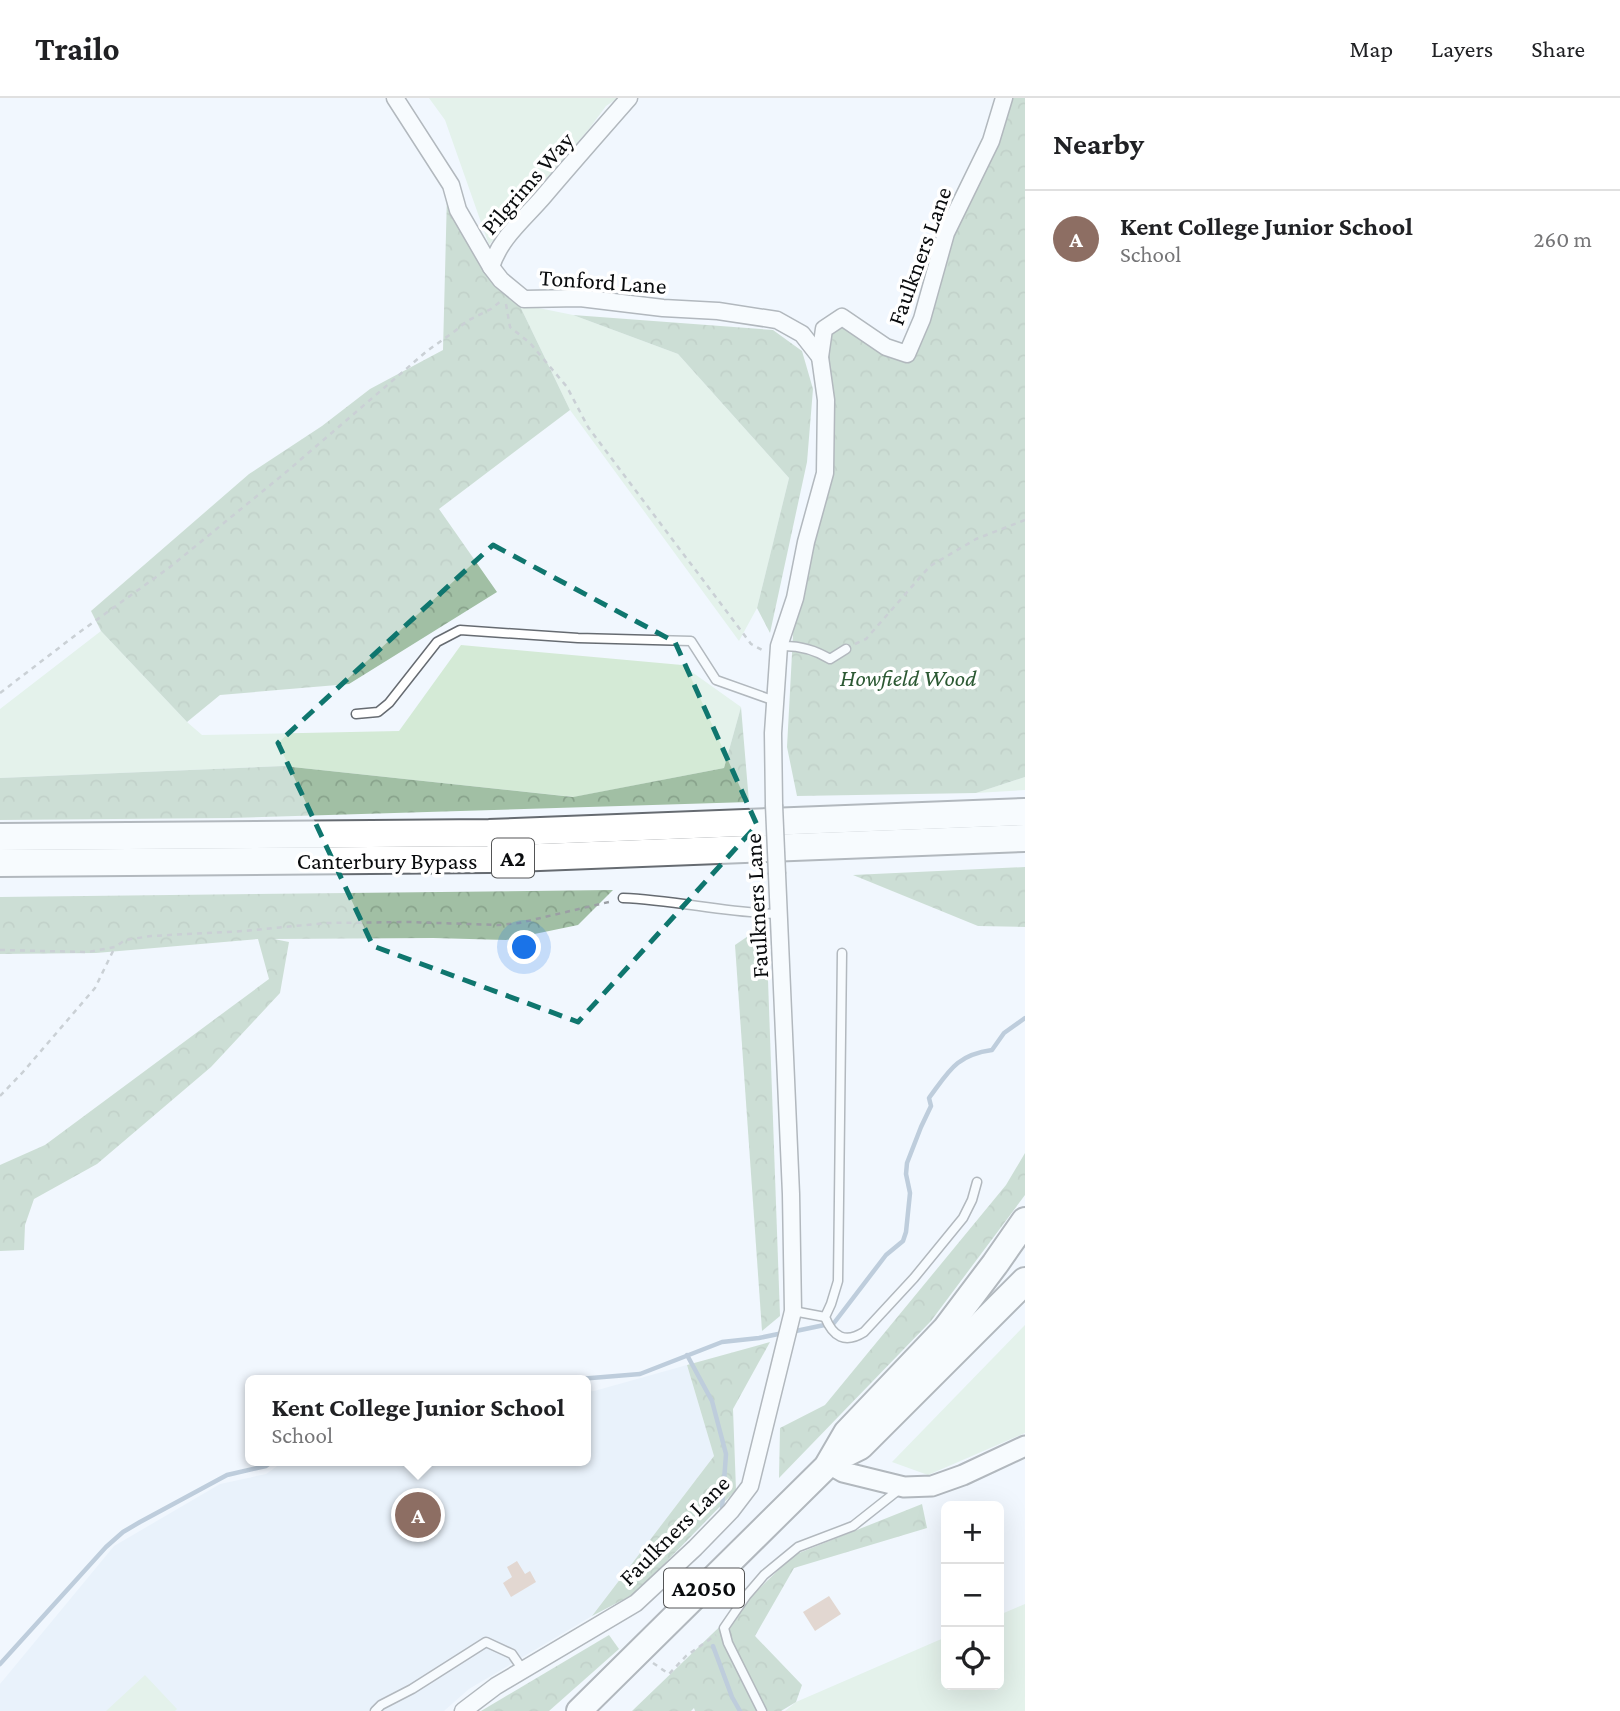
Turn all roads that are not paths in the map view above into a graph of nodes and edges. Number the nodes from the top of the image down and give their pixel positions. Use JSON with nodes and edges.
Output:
{"nodes":[{"id":1,"x":395,"y":98,"type":"edge"},
{"id":2,"x":629,"y":98,"type":"edge"},
{"id":3,"x":1004,"y":98,"type":"edge"},
{"id":4,"x":496,"y":274,"type":"junction"},
{"id":5,"x":820,"y":357,"type":"junction"},
{"id":6,"x":779,"y":646,"type":"junction"},
{"id":7,"x":846,"y":649,"type":"road end"},
{"id":8,"x":775,"y":702,"type":"junction"},
{"id":9,"x":356,"y":714,"type":"dead end"},
{"id":10,"x":1025,"y":812,"type":"edge"},
{"id":11,"x":0,"y":837,"type":"edge"},
{"id":12,"x":1025,"y":838,"type":"edge"},
{"id":13,"x":0,"y":863,"type":"edge"},
{"id":14,"x":622,"y":898,"type":"road end"},
{"id":15,"x":779,"y":914,"type":"junction"},
{"id":16,"x":842,"y":953,"type":"dead end"},
{"id":17,"x":976,"y":1182,"type":"dead end"},
{"id":18,"x":1025,"y":1221,"type":"edge"},
{"id":19,"x":1025,"y":1281,"type":"edge"},
{"id":20,"x":792,"y":1316,"type":"junction"},
{"id":21,"x":827,"y":1321,"type":"junction"},
{"id":22,"x":1025,"y":1446,"type":"edge"},
{"id":23,"x":829,"y":1464,"type":"junction"},
{"id":24,"x":904,"y":1486,"type":"junction"},
{"id":25,"x":523,"y":1670,"type":"junction"},
{"id":26,"x":375,"y":1711,"type":"edge"},
{"id":27,"x":463,"y":1711,"type":"edge"},
{"id":28,"x":579,"y":1711,"type":"edge"},
{"id":29,"x":762,"y":1711,"type":"edge"}],
"edges":[{"from":1,"to":4,"type":"street","name":"Tonford Lane"},
{"from":2,"to":4,"type":"street","name":"Pilgrims Way"},
{"from":3,"to":5,"type":"street","name":"Faulkners Lane"},
{"from":4,"to":5,"type":"street","name":"Tonford Lane"},
{"from":5,"to":6,"type":"street","name":"Faulkners Lane"},
{"from":6,"to":7,"type":"lane"},
{"from":6,"to":8,"type":"street","name":"Faulkners Lane"},
{"from":8,"to":9,"type":"lane"},
{"from":8,"to":15,"type":"street","name":"Faulkners Lane","bridge":true},
{"from":10,"to":11,"type":"highway","name":"Canterbury Bypass","number":"A2"},
{"from":12,"to":13,"type":"highway","name":"Canterbury Bypass","number":"A2"},
{"from":14,"to":15,"type":"lane"},
{"from":15,"to":20,"type":"street","name":"Faulkners Lane"},
{"from":16,"to":21,"type":"lane"},
{"from":17,"to":21,"type":"lane"},
{"from":18,"to":23,"type":"highway"},
{"from":19,"to":23,"type":"highway"},
{"from":20,"to":21,"type":"lane"},
{"from":20,"to":25,"type":"street","name":"Faulkners Lane"},
{"from":22,"to":24,"type":"street"},
{"from":23,"to":24,"type":"street"},
{"from":23,"to":28,"type":"main road","number":"A2050"},
{"from":24,"to":29,"type":"lane"},
{"from":25,"to":26,"type":"lane"},
{"from":25,"to":27,"type":"street","name":"Faulkners Lane"}]}
